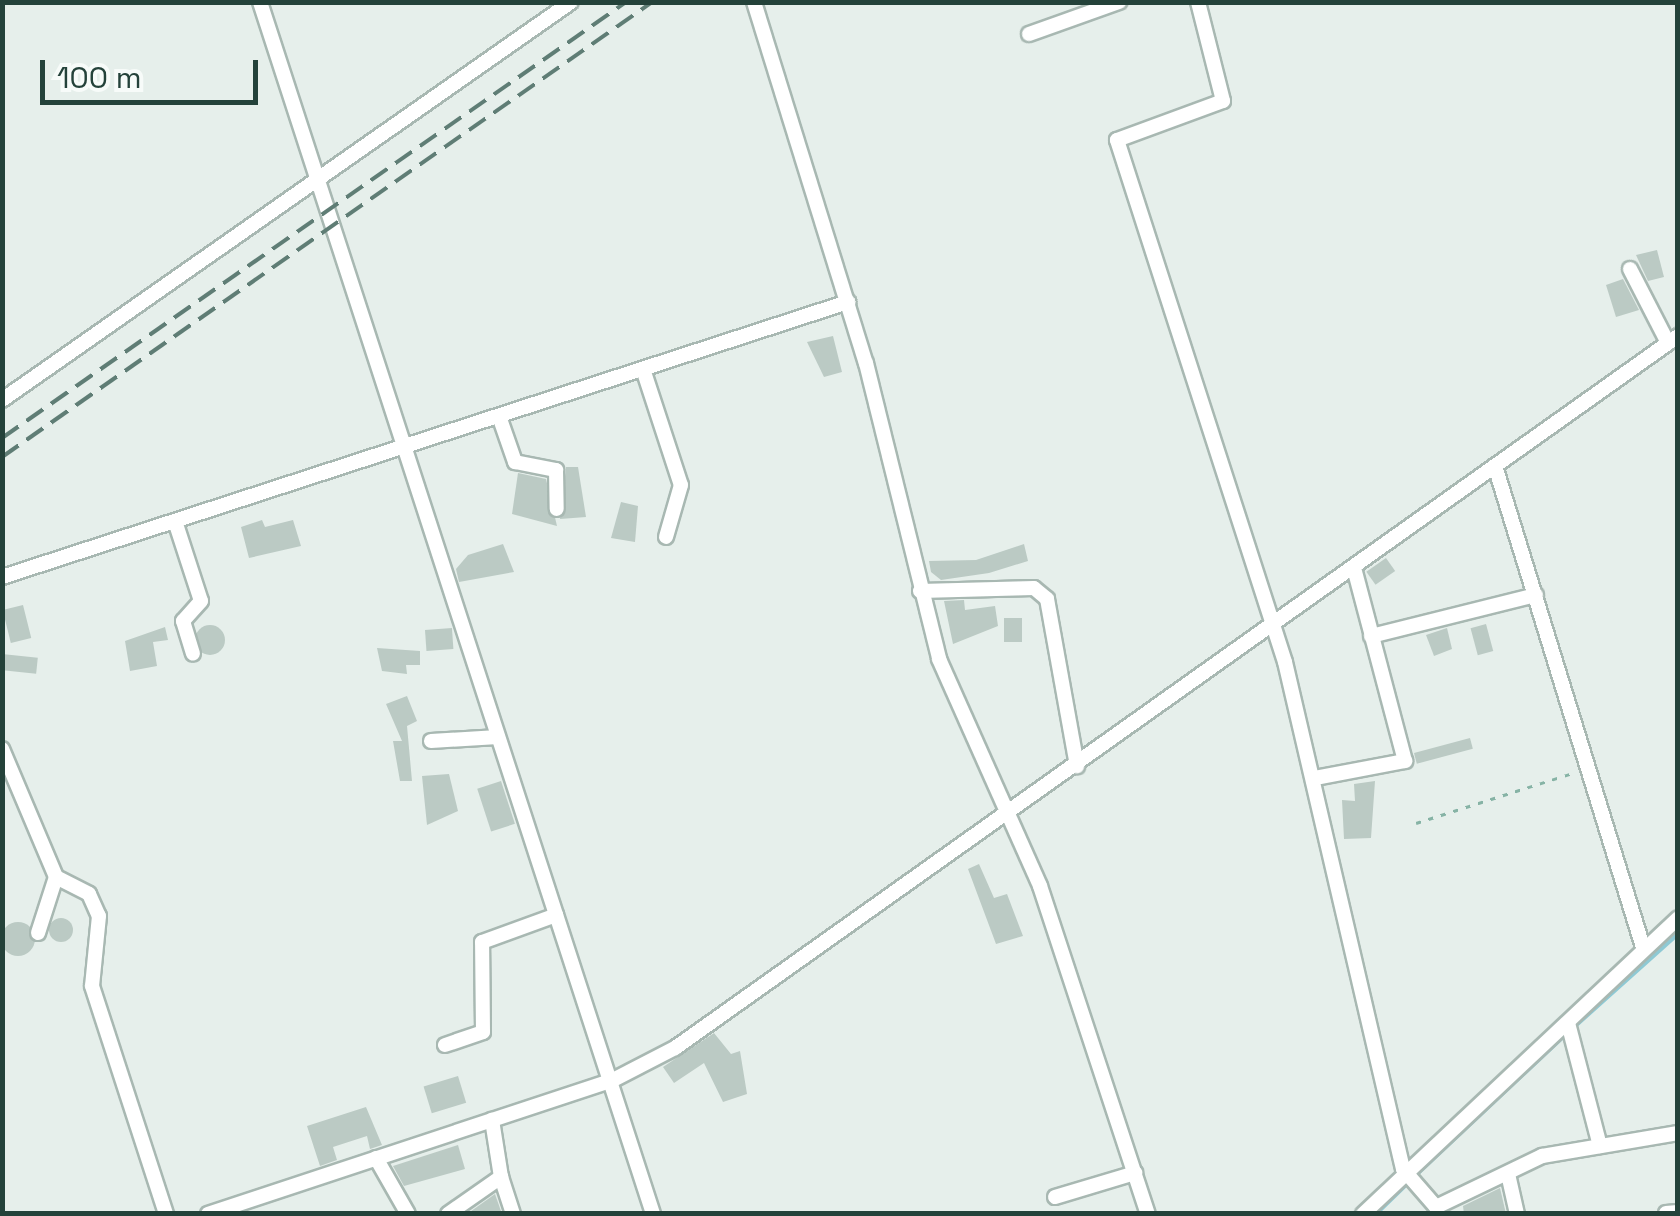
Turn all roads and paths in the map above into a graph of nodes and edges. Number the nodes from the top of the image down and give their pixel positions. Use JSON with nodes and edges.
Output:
{"nodes":[{"id":1,"x":260,"y":2,"type":"edge"},
{"id":2,"x":571,"y":2,"type":"edge"},
{"id":3,"x":754,"y":2,"type":"edge"},
{"id":4,"x":1119,"y":2,"type":"edge"},
{"id":5,"x":1198,"y":2,"type":"edge"},
{"id":6,"x":1029,"y":34,"type":"dead end"},
{"id":7,"x":318,"y":178,"type":"junction"},
{"id":8,"x":1630,"y":269,"type":"dead end"},
{"id":9,"x":848,"y":302,"type":"junction"},
{"id":10,"x":1673,"y":340,"type":"edge"},
{"id":11,"x":642,"y":370,"type":"junction"},
{"id":12,"x":2,"y":400,"type":"edge"},
{"id":13,"x":499,"y":416,"type":"junction"},
{"id":14,"x":403,"y":447,"type":"junction"},
{"id":15,"x":1495,"y":466,"type":"junction"},
{"id":16,"x":557,"y":509,"type":"dead end"},
{"id":17,"x":174,"y":521,"type":"junction"},
{"id":18,"x":666,"y":537,"type":"dead end"},
{"id":19,"x":1354,"y":568,"type":"junction"},
{"id":20,"x":2,"y":577,"type":"edge"},
{"id":21,"x":920,"y":591,"type":"junction"},
{"id":22,"x":1536,"y":595,"type":"junction"},
{"id":23,"x":1274,"y":628,"type":"junction"},
{"id":24,"x":1371,"y":636,"type":"junction"},
{"id":25,"x":193,"y":653,"type":"dead end"},
{"id":26,"x":498,"y":737,"type":"junction"},
{"id":27,"x":431,"y":741,"type":"dead end"},
{"id":28,"x":2,"y":749,"type":"edge"},
{"id":29,"x":1077,"y":766,"type":"junction"},
{"id":30,"x":1588,"y":768,"type":"junction"},
{"id":31,"x":1315,"y":778,"type":"junction"},
{"id":32,"x":1010,"y":815,"type":"junction"},
{"id":33,"x":1416,"y":823,"type":"dead end"},
{"id":34,"x":56,"y":877,"type":"junction"},
{"id":35,"x":556,"y":915,"type":"junction"},
{"id":36,"x":1678,"y":918,"type":"edge"},
{"id":37,"x":38,"y":932,"type":"dead end"},
{"id":38,"x":1643,"y":947,"type":"junction"},
{"id":39,"x":1568,"y":1023,"type":"junction"},
{"id":40,"x":445,"y":1044,"type":"dead end"},
{"id":41,"x":610,"y":1081,"type":"junction"},
{"id":42,"x":492,"y":1120,"type":"junction"},
{"id":43,"x":1678,"y":1133,"type":"edge"},
{"id":44,"x":1600,"y":1146,"type":"junction"},
{"id":45,"x":376,"y":1158,"type":"junction"},
{"id":46,"x":1404,"y":1169,"type":"junction"},
{"id":47,"x":1135,"y":1173,"type":"junction"},
{"id":48,"x":1508,"y":1174,"type":"junction"},
{"id":49,"x":501,"y":1177,"type":"junction"},
{"id":50,"x":1055,"y":1197,"type":"dead end"},
{"id":51,"x":1666,"y":1212,"type":"edge"},
{"id":52,"x":1678,"y":1212,"type":"edge"},
{"id":53,"x":166,"y":1214,"type":"edge"},
{"id":54,"x":208,"y":1214,"type":"edge"},
{"id":55,"x":408,"y":1214,"type":"edge"},
{"id":56,"x":448,"y":1214,"type":"edge"},
{"id":57,"x":513,"y":1214,"type":"edge"},
{"id":58,"x":653,"y":1214,"type":"edge"},
{"id":59,"x":1148,"y":1214,"type":"edge"},
{"id":60,"x":1363,"y":1214,"type":"edge"},
{"id":61,"x":1517,"y":1214,"type":"edge"}],
"edges":[{"from":1,"to":7,"type":"street"},
{"from":2,"to":7,"type":"street"},
{"from":3,"to":9,"type":"street"},
{"from":4,"to":6,"type":"street"},
{"from":5,"to":23,"type":"street"},
{"from":7,"to":12,"type":"street"},
{"from":7,"to":14,"type":"street"},
{"from":8,"to":10,"type":"street"},
{"from":9,"to":11,"type":"street"},
{"from":9,"to":21,"type":"street"},
{"from":10,"to":15,"type":"street"},
{"from":11,"to":13,"type":"street"},
{"from":11,"to":18,"type":"street"},
{"from":13,"to":14,"type":"street"},
{"from":13,"to":16,"type":"street"},
{"from":14,"to":17,"type":"street"},
{"from":14,"to":26,"type":"street"},
{"from":15,"to":19,"type":"street"},
{"from":15,"to":22,"type":"street"},
{"from":17,"to":20,"type":"street"},
{"from":17,"to":25,"type":"street"},
{"from":19,"to":23,"type":"street"},
{"from":19,"to":24,"type":"street"},
{"from":21,"to":29,"type":"street"},
{"from":21,"to":32,"type":"street"},
{"from":22,"to":24,"type":"street"},
{"from":22,"to":30,"type":"street"},
{"from":23,"to":29,"type":"street"},
{"from":23,"to":31,"type":"street"},
{"from":24,"to":31,"type":"street"},
{"from":26,"to":27,"type":"street"},
{"from":26,"to":35,"type":"street"},
{"from":28,"to":34,"type":"street"},
{"from":29,"to":32,"type":"street"},
{"from":30,"to":33,"type":"path"},
{"from":30,"to":38,"type":"street"},
{"from":31,"to":46,"type":"street"},
{"from":32,"to":41,"type":"street"},
{"from":32,"to":47,"type":"street"},
{"from":34,"to":37,"type":"street"},
{"from":34,"to":53,"type":"street"},
{"from":35,"to":40,"type":"street"},
{"from":35,"to":41,"type":"street"},
{"from":36,"to":38,"type":"street"},
{"from":38,"to":39,"type":"street"},
{"from":39,"to":44,"type":"street"},
{"from":39,"to":46,"type":"street"},
{"from":41,"to":42,"type":"street"},
{"from":41,"to":58,"type":"street"},
{"from":42,"to":45,"type":"street"},
{"from":42,"to":49,"type":"street"},
{"from":43,"to":44,"type":"street"},
{"from":44,"to":48,"type":"street"},
{"from":45,"to":54,"type":"street"},
{"from":45,"to":55,"type":"street"},
{"from":46,"to":48,"type":"street"},
{"from":46,"to":60,"type":"street"},
{"from":47,"to":50,"type":"street"},
{"from":47,"to":59,"type":"street"},
{"from":48,"to":61,"type":"street"},
{"from":49,"to":56,"type":"street"},
{"from":49,"to":57,"type":"street"},
{"from":51,"to":52,"type":"street"}]}
